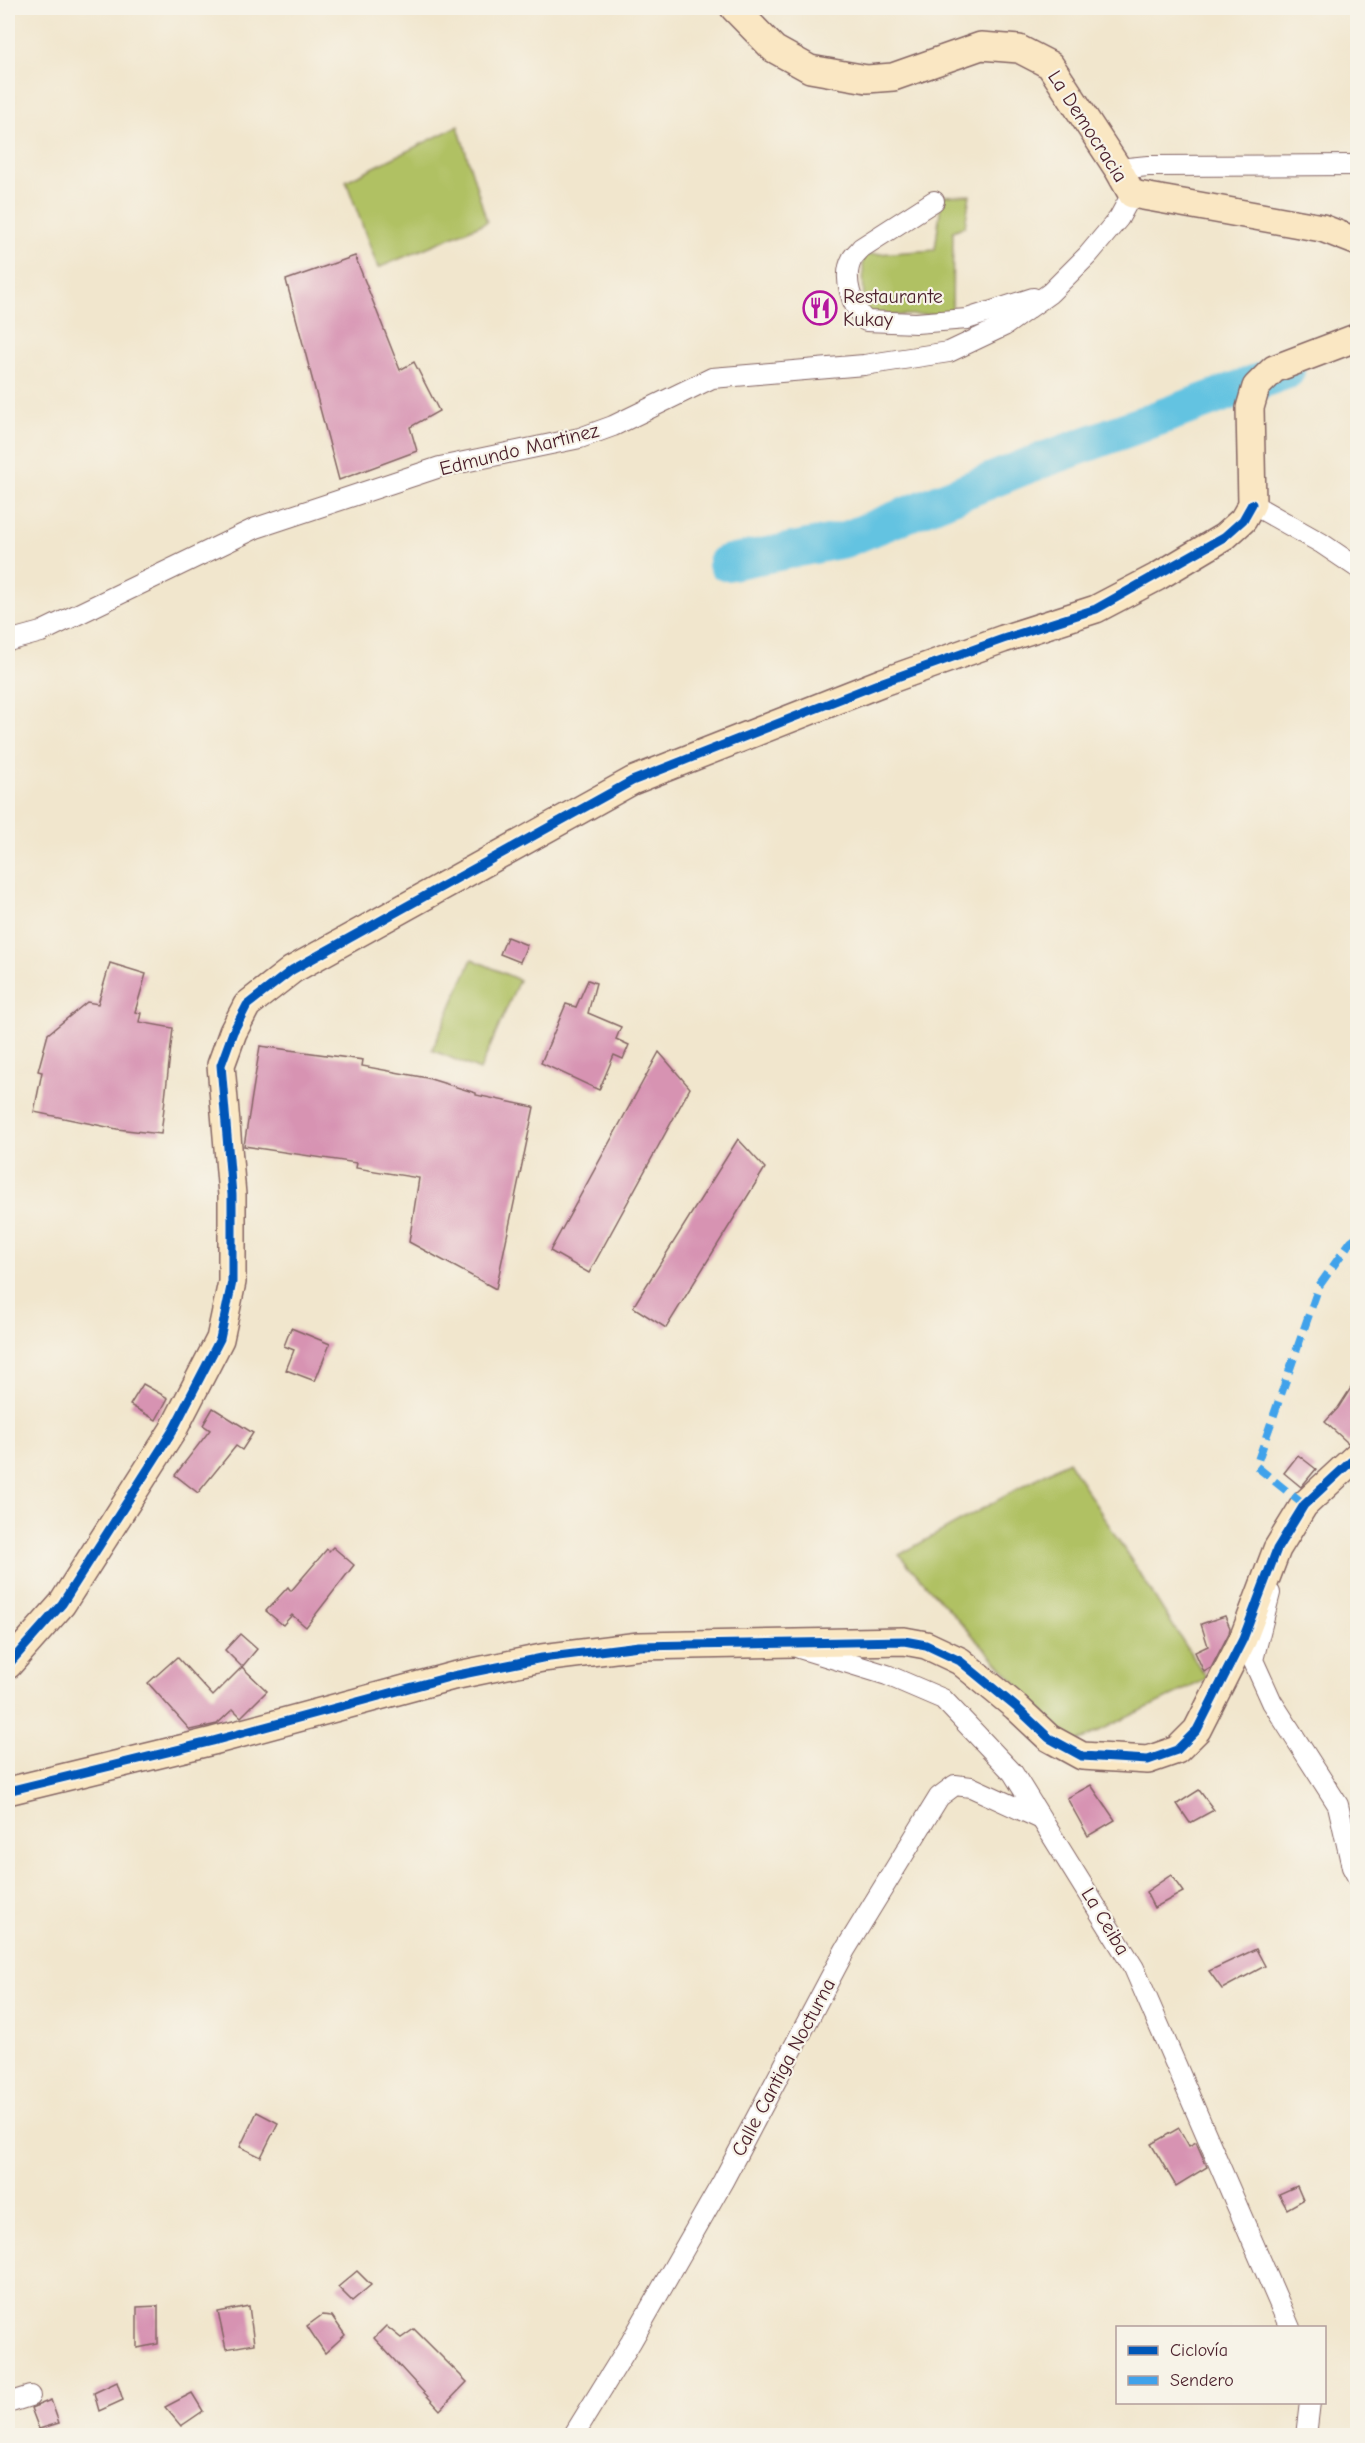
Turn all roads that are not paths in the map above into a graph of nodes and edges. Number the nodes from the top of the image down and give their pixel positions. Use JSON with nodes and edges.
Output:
{"nodes":[{"id":1,"x":734,"y":8,"type":"edge"},
{"id":2,"x":1358,"y":165,"type":"edge"},
{"id":3,"x":1118,"y":169,"type":"junction"},
{"id":4,"x":1132,"y":194,"type":"junction"},
{"id":5,"x":934,"y":201,"type":"dead end"},
{"id":6,"x":1358,"y":242,"type":"edge"},
{"id":7,"x":1050,"y":293,"type":"junction"},
{"id":8,"x":1358,"y":337,"type":"edge"},
{"id":9,"x":1252,"y":504,"type":"junction"},
{"id":10,"x":1358,"y":568,"type":"edge"},
{"id":11,"x":8,"y":641,"type":"edge"},
{"id":12,"x":1358,"y":1455,"type":"edge"},
{"id":13,"x":1277,"y":1549,"type":"junction"},
{"id":14,"x":782,"y":1643,"type":"junction"},
{"id":15,"x":8,"y":1665,"type":"edge"},
{"id":16,"x":8,"y":1791,"type":"edge"},
{"id":17,"x":1041,"y":1819,"type":"junction"},
{"id":18,"x":1358,"y":1878,"type":"edge"},
{"id":19,"x":1289,"y":2326,"type":"edge"},
{"id":20,"x":30,"y":2396,"type":"dead end"},
{"id":21,"x":8,"y":2403,"type":"edge"},
{"id":22,"x":1310,"y":2404,"type":"edge"},
{"id":23,"x":573,"y":2436,"type":"edge"},
{"id":24,"x":1306,"y":2436,"type":"edge"}],
"edges":[{"from":1,"to":3,"type":"street","name":"La Democracia"},
{"from":2,"to":3,"type":"street"},
{"from":3,"to":4,"type":"street","name":"La Democracia"},
{"from":4,"to":6,"type":"street","name":"La Democracia"},
{"from":4,"to":7,"type":"street","name":"Edmundo Martinez"},
{"from":5,"to":7,"type":"street"},
{"from":7,"to":11,"type":"street","name":"Edmundo Martinez"},
{"from":8,"to":9,"type":"street"},
{"from":9,"to":10,"type":"street"},
{"from":9,"to":15,"type":"street"},
{"from":12,"to":13,"type":"street"},
{"from":13,"to":14,"type":"street"},
{"from":13,"to":18,"type":"street"},
{"from":14,"to":16,"type":"street"},
{"from":14,"to":17,"type":"street","name":"La Ceiba"},
{"from":17,"to":19,"type":"street","name":"La Ceiba"},
{"from":17,"to":23,"type":"street","name":"Calle Cantiga Nocturna"},
{"from":20,"to":21,"type":"street"},
{"from":22,"to":24,"type":"street"}]}
